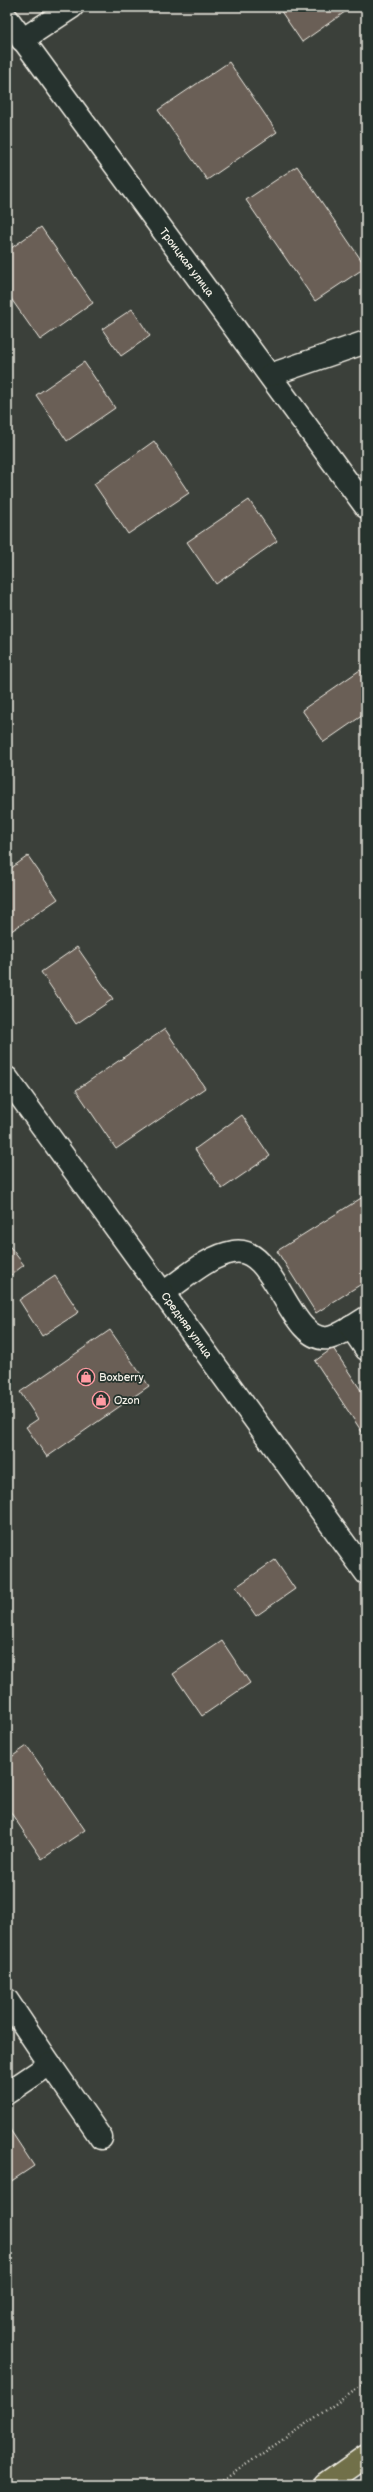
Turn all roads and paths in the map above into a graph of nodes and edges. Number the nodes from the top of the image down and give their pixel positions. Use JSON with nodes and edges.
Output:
{"nodes":[{"id":1,"x":72,"y":7,"type":"edge"},
{"id":2,"x":7,"y":18,"type":"edge"},
{"id":3,"x":22,"y":40,"type":"junction"},
{"id":4,"x":366,"y":342,"type":"edge"},
{"id":5,"x":270,"y":375,"type":"junction"},
{"id":6,"x":366,"y":507,"type":"edge"},
{"id":7,"x":7,"y":1078,"type":"edge"},
{"id":8,"x":163,"y":1293,"type":"junction"},
{"id":9,"x":359,"y":1323,"type":"edge"},
{"id":10,"x":366,"y":1349,"type":"edge"},
{"id":11,"x":366,"y":1573,"type":"edge"},
{"id":12,"x":7,"y":2000,"type":"edge"},
{"id":13,"x":50,"y":2064,"type":"junction"},
{"id":14,"x":7,"y":2093,"type":"edge"},
{"id":15,"x":101,"y":2138,"type":"dead end"},
{"id":16,"x":366,"y":2383,"type":"edge"},
{"id":17,"x":366,"y":2456,"type":"edge"},
{"id":18,"x":216,"y":2485,"type":"edge"},
{"id":19,"x":325,"y":2485,"type":"edge"}],
"edges":[{"from":1,"to":3,"type":"street"},
{"from":2,"to":3,"type":"street","name":"Троицкая улица"},
{"from":3,"to":5,"type":"street","name":"Троицкая улица"},
{"from":4,"to":5,"type":"street"},
{"from":5,"to":6,"type":"street","name":"Троицкая улица"},
{"from":7,"to":8,"type":"street","name":"Средняя улица"},
{"from":8,"to":9,"type":"street"},
{"from":8,"to":11,"type":"street","name":"Средняя улица"},
{"from":9,"to":10,"type":"street"},
{"from":12,"to":13,"type":"street"},
{"from":13,"to":14,"type":"street"},
{"from":13,"to":15,"type":"street"},
{"from":16,"to":18,"type":"path"},
{"from":17,"to":19,"type":"highway"}]}
